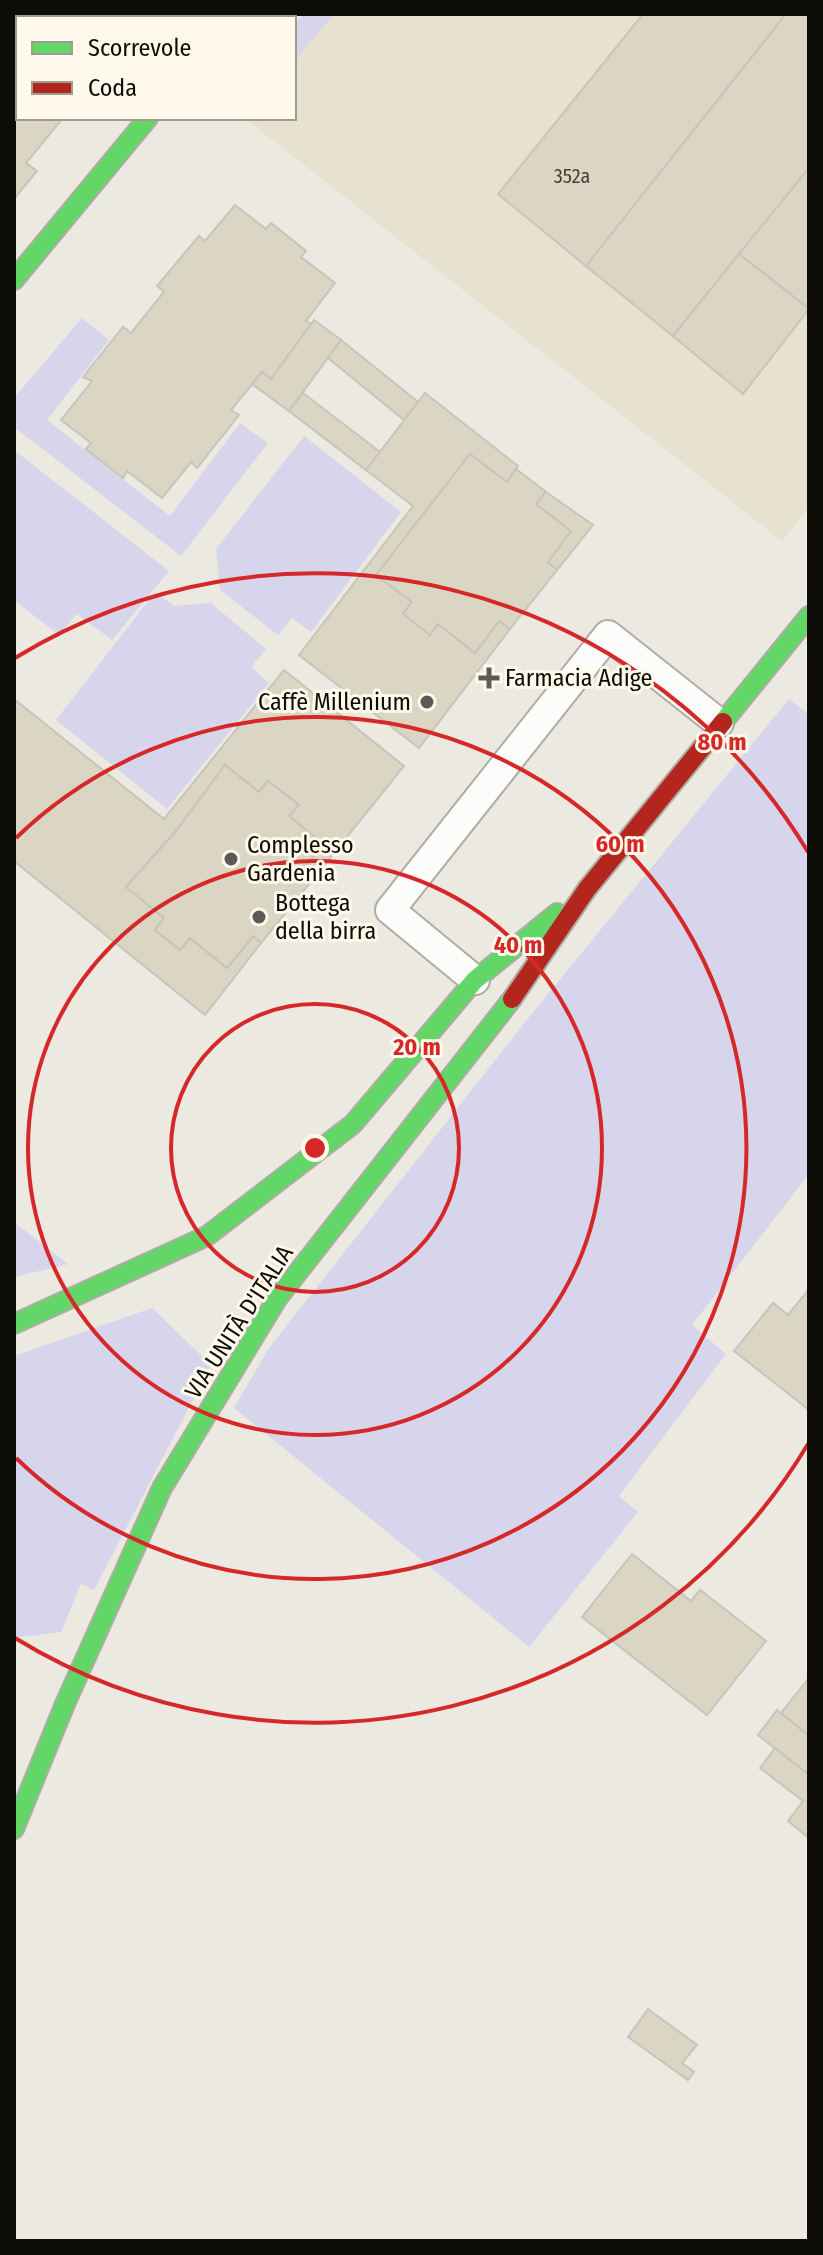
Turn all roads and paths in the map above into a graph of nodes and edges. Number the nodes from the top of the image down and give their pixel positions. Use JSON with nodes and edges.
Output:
{"nodes":[{"id":1,"x":146,"y":120,"type":"edge"},
{"id":2,"x":14,"y":280,"type":"edge"},
{"id":3,"x":809,"y":616,"type":"edge"},
{"id":4,"x":719,"y":723,"type":"junction"},
{"id":5,"x":587,"y":889,"type":"junction"},
{"id":6,"x":475,"y":980,"type":"junction"},
{"id":7,"x":14,"y":1324,"type":"edge"},
{"id":8,"x":14,"y":1829,"type":"edge"}],
"edges":[{"from":1,"to":2,"type":"main road"},
{"from":3,"to":4,"type":"main road","name":"VIA UNITÀ D'ITALIA"},
{"from":4,"to":5,"type":"main road","name":"VIA UNITÀ D'ITALIA"},
{"from":4,"to":6,"type":"lane"},
{"from":5,"to":6,"type":"main road","name":"VIA UNITÀ D'ITALIA"},
{"from":5,"to":8,"type":"main road","name":"VIA UNITÀ D'ITALIA"},
{"from":6,"to":7,"type":"main road","name":"VIA UNITÀ D'ITALIA"}]}
